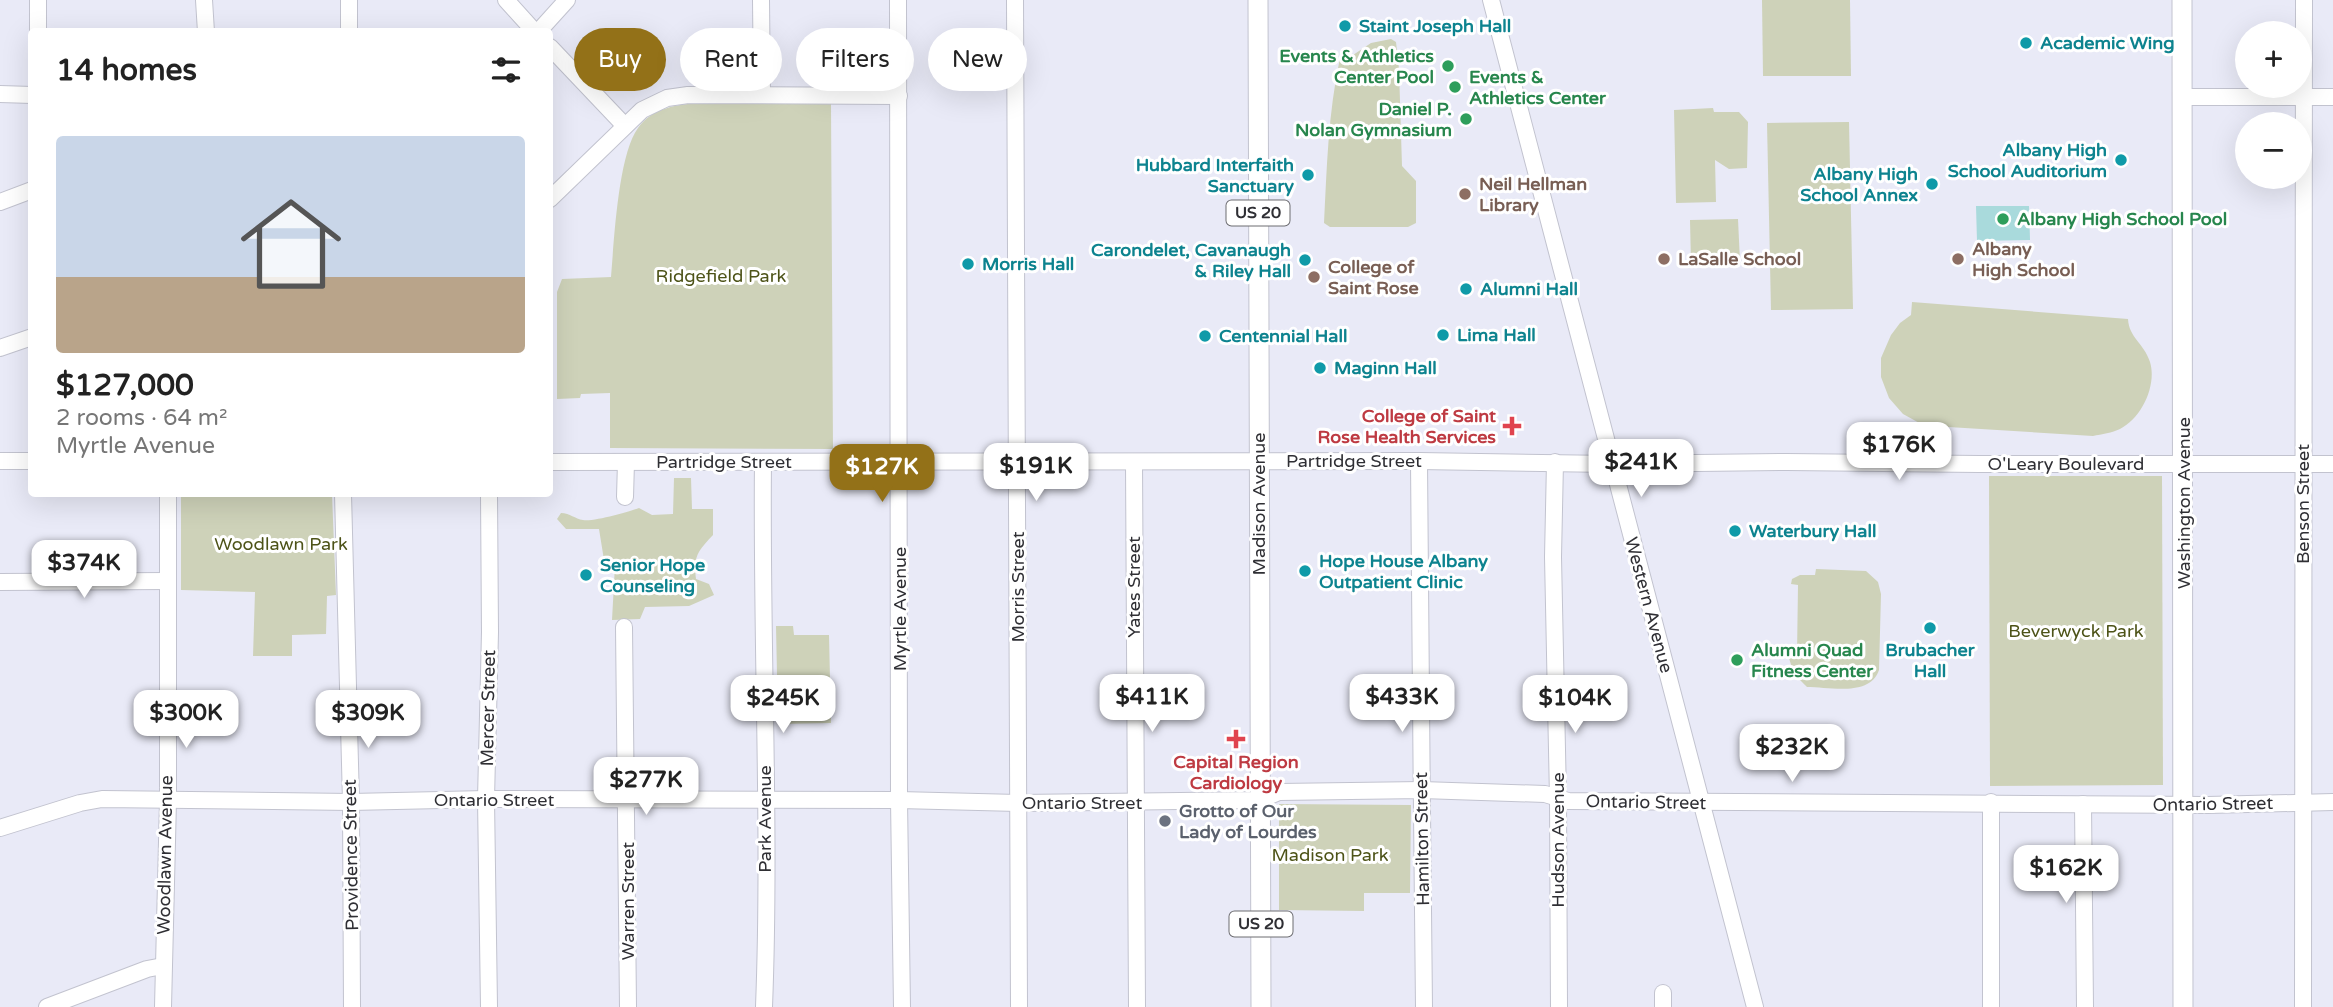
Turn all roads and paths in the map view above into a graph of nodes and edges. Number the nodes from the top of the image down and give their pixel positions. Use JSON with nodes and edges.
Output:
{"nodes":[{"id":1,"x":38,"y":0,"type":"edge"},
{"id":2,"x":204,"y":0,"type":"edge"},
{"id":3,"x":349,"y":0,"type":"edge"},
{"id":4,"x":506,"y":0,"type":"edge"},
{"id":5,"x":566,"y":0,"type":"edge"},
{"id":6,"x":761,"y":0,"type":"edge"},
{"id":7,"x":898,"y":0,"type":"edge"},
{"id":8,"x":1015,"y":0,"type":"edge"},
{"id":9,"x":1258,"y":0,"type":"edge"},
{"id":10,"x":1491,"y":0,"type":"edge"},
{"id":11,"x":2182,"y":0,"type":"edge"},
{"id":12,"x":2304,"y":0,"type":"edge"},
{"id":13,"x":2304,"y":21,"type":"edge"},
{"id":14,"x":38,"y":28,"type":"edge"},
{"id":15,"x":206,"y":28,"type":"edge"},
{"id":16,"x":349,"y":28,"type":"edge"},
{"id":17,"x":532,"y":28,"type":"edge"},
{"id":18,"x":540,"y":28,"type":"edge"},
{"id":19,"x":553,"y":50,"type":"edge"},
{"id":20,"x":0,"y":94,"type":"edge"},
{"id":21,"x":28,"y":95,"type":"edge"},
{"id":22,"x":762,"y":95,"type":"junction"},
{"id":23,"x":899,"y":96,"type":"junction"},
{"id":24,"x":2182,"y":97,"type":"junction"},
{"id":25,"x":2235,"y":97,"type":"edge"},
{"id":26,"x":2312,"y":97,"type":"edge"},
{"id":27,"x":2333,"y":97,"type":"edge"},
{"id":28,"x":2304,"y":98,"type":"edge"},
{"id":29,"x":625,"y":126,"type":"junction"},
{"id":30,"x":28,"y":192,"type":"edge"},
{"id":31,"x":553,"y":196,"type":"edge"},
{"id":32,"x":0,"y":202,"type":"edge"},
{"id":33,"x":28,"y":338,"type":"edge"},
{"id":34,"x":0,"y":348,"type":"edge"},
{"id":35,"x":0,"y":461,"type":"edge"},
{"id":36,"x":28,"y":461,"type":"edge"},
{"id":37,"x":1259,"y":461,"type":"junction"},
{"id":38,"x":1419,"y":461,"type":"junction"},
{"id":39,"x":553,"y":462,"type":"edge"},
{"id":40,"x":626,"y":462,"type":"junction"},
{"id":41,"x":763,"y":462,"type":"junction"},
{"id":42,"x":900,"y":462,"type":"junction"},
{"id":43,"x":1018,"y":462,"type":"junction"},
{"id":44,"x":1134,"y":462,"type":"junction"},
{"id":45,"x":1555,"y":462,"type":"junction"},
{"id":46,"x":1612,"y":464,"type":"junction"},
{"id":47,"x":2184,"y":464,"type":"junction"},
{"id":48,"x":2303,"y":464,"type":"junction"},
{"id":49,"x":2333,"y":464,"type":"edge"},
{"id":50,"x":168,"y":497,"type":"edge"},
{"id":51,"x":343,"y":497,"type":"edge"},
{"id":52,"x":489,"y":497,"type":"edge"},
{"id":53,"x":625,"y":497,"type":"dead end"},
{"id":54,"x":168,"y":581,"type":"junction"},
{"id":55,"x":0,"y":582,"type":"edge"},
{"id":56,"x":624,"y":627,"type":"dead end"},
{"id":57,"x":1422,"y":790,"type":"junction"},
{"id":58,"x":1558,"y":798,"type":"junction"},
{"id":59,"x":486,"y":799,"type":"junction"},
{"id":60,"x":627,"y":799,"type":"junction"},
{"id":61,"x":168,"y":800,"type":"junction"},
{"id":62,"x":764,"y":800,"type":"junction"},
{"id":63,"x":899,"y":800,"type":"junction"},
{"id":64,"x":1260,"y":800,"type":"junction"},
{"id":65,"x":351,"y":802,"type":"junction"},
{"id":66,"x":1991,"y":802,"type":"junction"},
{"id":67,"x":2305,"y":802,"type":"junction"},
{"id":68,"x":2333,"y":802,"type":"edge"},
{"id":69,"x":1020,"y":803,"type":"junction"},
{"id":70,"x":1134,"y":803,"type":"junction"},
{"id":71,"x":1701,"y":803,"type":"junction"},
{"id":72,"x":2083,"y":804,"type":"junction"},
{"id":73,"x":2183,"y":804,"type":"junction"},
{"id":74,"x":0,"y":828,"type":"edge"},
{"id":75,"x":163,"y":966,"type":"junction"},
{"id":76,"x":47,"y":1007,"type":"edge"},
{"id":77,"x":163,"y":1007,"type":"edge"},
{"id":78,"x":352,"y":1007,"type":"edge"},
{"id":79,"x":489,"y":1007,"type":"edge"},
{"id":80,"x":628,"y":1007,"type":"edge"},
{"id":81,"x":764,"y":1007,"type":"edge"},
{"id":82,"x":902,"y":1007,"type":"edge"},
{"id":83,"x":1019,"y":1007,"type":"edge"},
{"id":84,"x":1137,"y":1007,"type":"edge"},
{"id":85,"x":1261,"y":1007,"type":"edge"},
{"id":86,"x":1423,"y":1007,"type":"edge"},
{"id":87,"x":1559,"y":1007,"type":"edge"},
{"id":88,"x":1755,"y":1007,"type":"edge"},
{"id":89,"x":1991,"y":1007,"type":"edge"},
{"id":90,"x":2085,"y":1007,"type":"edge"},
{"id":91,"x":2183,"y":1007,"type":"edge"},
{"id":92,"x":2303,"y":1007,"type":"edge"}],
"edges":[{"from":1,"to":14,"type":"street"},
{"from":2,"to":15,"type":"street"},
{"from":3,"to":16,"type":"street"},
{"from":4,"to":17,"type":"street"},
{"from":5,"to":18,"type":"street"},
{"from":6,"to":22,"type":"street"},
{"from":7,"to":23,"type":"street","name":"Myrtle Avenue"},
{"from":8,"to":43,"type":"street","name":"Morris Street"},
{"from":9,"to":37,"type":"main road","name":"Madison Avenue","number":"US 20"},
{"from":10,"to":46,"type":"street","name":"Western Avenue"},
{"from":11,"to":24,"type":"main road","name":"Washington Avenue"},
{"from":12,"to":13,"type":"street","name":"Benson Street"},
{"from":19,"to":29,"type":"street"},
{"from":20,"to":21,"type":"street"},
{"from":22,"to":23,"type":"street"},
{"from":22,"to":29,"type":"street"},
{"from":23,"to":42,"type":"street","name":"Myrtle Avenue"},
{"from":24,"to":25,"type":"street"},
{"from":24,"to":47,"type":"main road","name":"Washington Avenue"},
{"from":26,"to":27,"type":"street"},
{"from":28,"to":48,"type":"street","name":"Benson Street"},
{"from":29,"to":31,"type":"street"},
{"from":30,"to":32,"type":"street"},
{"from":33,"to":34,"type":"street"},
{"from":35,"to":36,"type":"street"},
{"from":37,"to":38,"type":"street","name":"Partridge Street"},
{"from":37,"to":44,"type":"street","name":"Partridge Street"},
{"from":37,"to":64,"type":"main road","name":"Madison Avenue","number":"US 20"},
{"from":38,"to":45,"type":"street","name":"Partridge Street"},
{"from":38,"to":57,"type":"street","name":"Hamilton Street"},
{"from":39,"to":40,"type":"street","name":"Partridge Street"},
{"from":40,"to":41,"type":"street","name":"Partridge Street"},
{"from":40,"to":53,"type":"street"},
{"from":41,"to":42,"type":"street","name":"Partridge Street"},
{"from":41,"to":62,"type":"street","name":"Park Avenue"},
{"from":42,"to":43,"type":"street","name":"Partridge Street"},
{"from":42,"to":63,"type":"street","name":"Myrtle Avenue"},
{"from":43,"to":44,"type":"street","name":"Partridge Street"},
{"from":43,"to":69,"type":"street","name":"Morris Street"},
{"from":44,"to":70,"type":"street","name":"Yates Street"},
{"from":45,"to":46,"type":"street","name":"Partridge Street"},
{"from":45,"to":58,"type":"street","name":"Hudson Avenue"},
{"from":46,"to":47,"type":"street","name":"O'Leary Boulevard"},
{"from":46,"to":71,"type":"street","name":"Western Avenue"},
{"from":47,"to":48,"type":"street"},
{"from":47,"to":73,"type":"main road","name":"Washington Avenue"},
{"from":48,"to":49,"type":"street"},
{"from":48,"to":67,"type":"street","name":"Benson Street"},
{"from":50,"to":54,"type":"street","name":"Woodlawn Avenue"},
{"from":51,"to":65,"type":"street","name":"Providence Street"},
{"from":52,"to":59,"type":"street","name":"Mercer Street"},
{"from":54,"to":55,"type":"street"},
{"from":54,"to":61,"type":"street","name":"Woodlawn Avenue"},
{"from":56,"to":60,"type":"street","name":"Warren Street"},
{"from":57,"to":58,"type":"street","name":"Ontario Street"},
{"from":57,"to":64,"type":"street","name":"Ontario Street"},
{"from":57,"to":86,"type":"street","name":"Hamilton Street"},
{"from":58,"to":71,"type":"street","name":"Ontario Street"},
{"from":58,"to":87,"type":"street","name":"Hudson Avenue"},
{"from":59,"to":60,"type":"street","name":"Ontario Street"},
{"from":59,"to":65,"type":"street","name":"Ontario Street"},
{"from":59,"to":79,"type":"street","name":"Mercer Street"},
{"from":60,"to":62,"type":"street","name":"Ontario Street"},
{"from":60,"to":80,"type":"street","name":"Warren Street"},
{"from":61,"to":65,"type":"street","name":"Ontario Street"},
{"from":61,"to":74,"type":"street","name":"Ontario Street"},
{"from":61,"to":75,"type":"street","name":"Woodlawn Avenue"},
{"from":62,"to":63,"type":"street","name":"Ontario Street"},
{"from":62,"to":81,"type":"street","name":"Park Avenue"},
{"from":63,"to":69,"type":"street","name":"Ontario Street"},
{"from":63,"to":82,"type":"street","name":"Myrtle Avenue"},
{"from":64,"to":70,"type":"street","name":"Ontario Street"},
{"from":64,"to":85,"type":"main road","name":"Madison Avenue","number":"US 20"},
{"from":65,"to":78,"type":"street","name":"Providence Street"},
{"from":66,"to":71,"type":"street","name":"Ontario Street"},
{"from":66,"to":72,"type":"street","name":"Ontario Street"},
{"from":66,"to":89,"type":"street"},
{"from":67,"to":68,"type":"street","name":"Ontario Street"},
{"from":67,"to":73,"type":"street","name":"Ontario Street"},
{"from":67,"to":92,"type":"street","name":"Benson Street"},
{"from":69,"to":70,"type":"street","name":"Ontario Street"},
{"from":69,"to":83,"type":"street","name":"Morris Street"},
{"from":70,"to":84,"type":"street","name":"Yates Street"},
{"from":71,"to":88,"type":"street","name":"Western Avenue"},
{"from":72,"to":73,"type":"street","name":"Ontario Street"},
{"from":72,"to":90,"type":"street"},
{"from":73,"to":91,"type":"main road","name":"Washington Avenue"},
{"from":75,"to":76,"type":"street"},
{"from":75,"to":77,"type":"street","name":"Woodlawn Avenue"}]}
